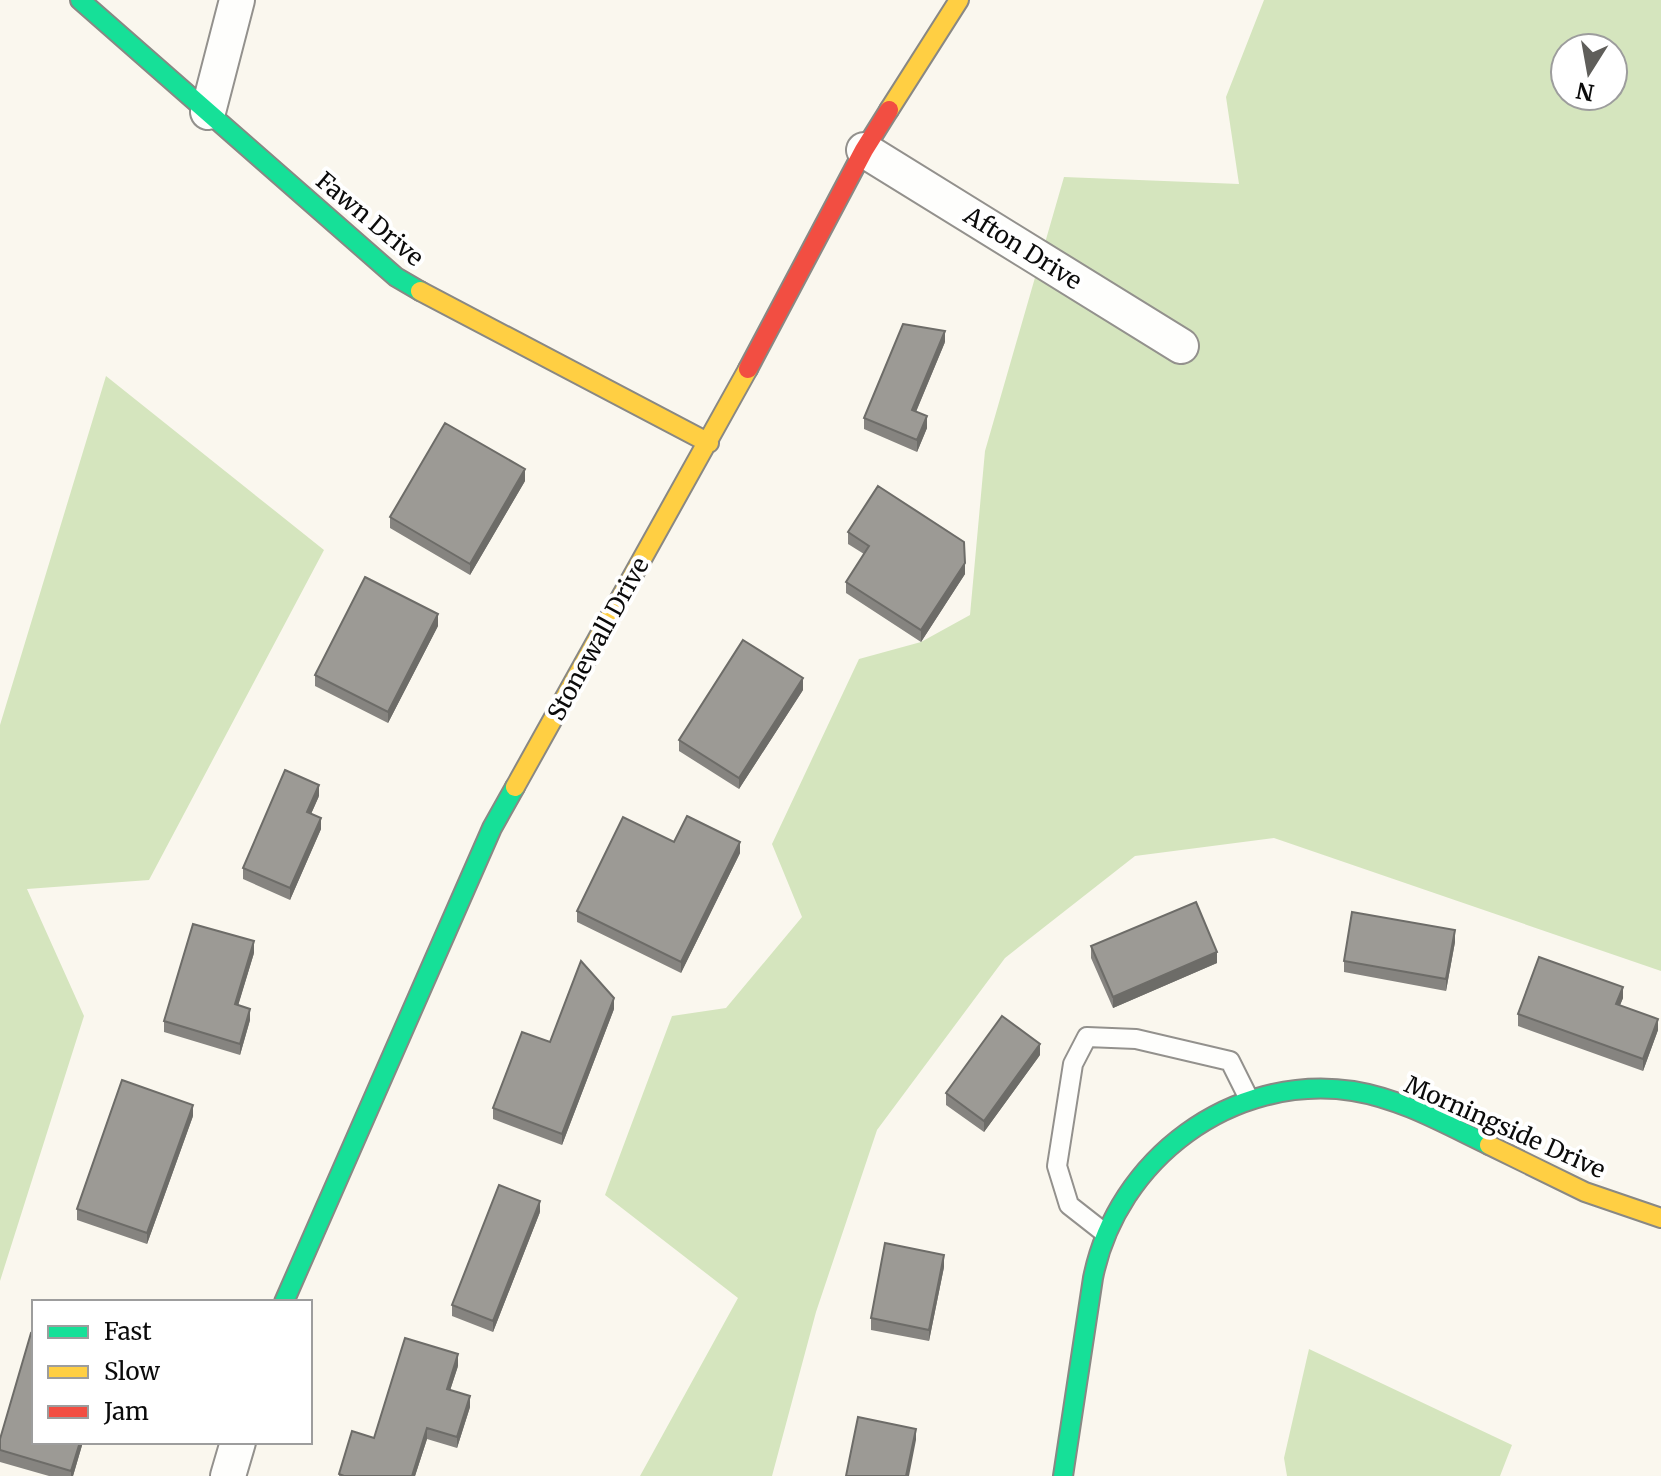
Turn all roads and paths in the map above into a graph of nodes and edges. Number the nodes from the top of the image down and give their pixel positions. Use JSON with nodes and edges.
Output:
{"nodes":[{"id":1,"x":80,"y":0,"type":"edge"},
{"id":2,"x":237,"y":0,"type":"edge"},
{"id":3,"x":959,"y":0,"type":"edge"},
{"id":4,"x":208,"y":112,"type":"junction"},
{"id":5,"x":864,"y":150,"type":"junction"},
{"id":6,"x":1181,"y":346,"type":"dead end"},
{"id":7,"x":709,"y":443,"type":"junction"},
{"id":8,"x":1249,"y":1099,"type":"junction"},
{"id":9,"x":1661,"y":1218,"type":"edge"},
{"id":10,"x":1106,"y":1234,"type":"junction"},
{"id":11,"x":285,"y":1300,"type":"edge"},
{"id":12,"x":237,"y":1444,"type":"edge"},
{"id":13,"x":228,"y":1476,"type":"edge"},
{"id":14,"x":1063,"y":1476,"type":"edge"}],
"edges":[{"from":1,"to":4,"type":"street","name":"Fawn Drive"},
{"from":2,"to":4,"type":"street"},
{"from":3,"to":5,"type":"street","name":"Stonewall Drive"},
{"from":4,"to":7,"type":"street","name":"Fawn Drive"},
{"from":5,"to":6,"type":"street","name":"Afton Drive"},
{"from":5,"to":7,"type":"street","name":"Stonewall Drive"},
{"from":7,"to":11,"type":"street","name":"Stonewall Drive"},
{"from":8,"to":9,"type":"street","name":"Morningside Drive"},
{"from":8,"to":10,"type":"street","name":"Morningside Drive"},
{"from":8,"to":10,"type":"lane"},
{"from":10,"to":14,"type":"street","name":"Morningside Drive"},
{"from":12,"to":13,"type":"street"}]}
